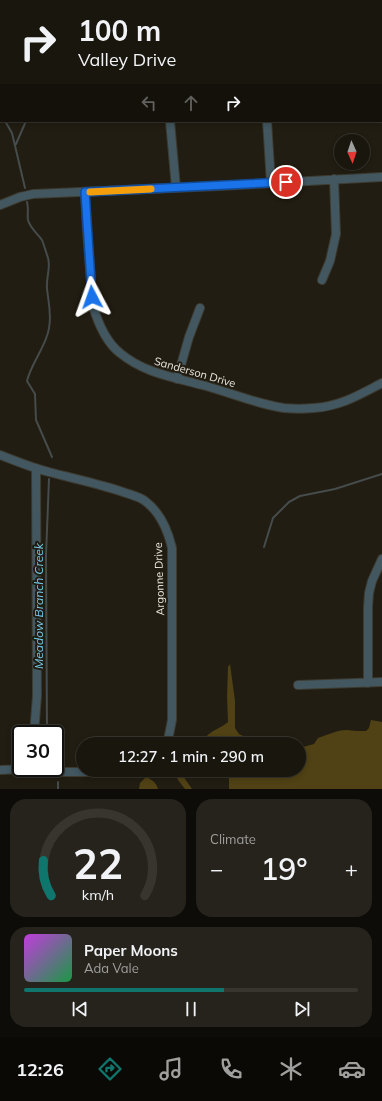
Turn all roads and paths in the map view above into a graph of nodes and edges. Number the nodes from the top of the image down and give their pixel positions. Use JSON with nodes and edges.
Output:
{"nodes":[{"id":1,"x":170,"y":122,"type":"edge"},
{"id":2,"x":266,"y":122,"type":"edge"},
{"id":3,"x":382,"y":177,"type":"edge"},
{"id":4,"x":334,"y":180,"type":"junction"},
{"id":5,"x":270,"y":183,"type":"junction"},
{"id":6,"x":176,"y":188,"type":"junction"},
{"id":7,"x":85,"y":192,"type":"junction"},
{"id":8,"x":0,"y":205,"type":"edge"},
{"id":9,"x":322,"y":280,"type":"dead end"},
{"id":10,"x":200,"y":308,"type":"dead end"},
{"id":11,"x":177,"y":379,"type":"junction"},
{"id":12,"x":382,"y":383,"type":"edge"},
{"id":13,"x":0,"y":455,"type":"edge"},
{"id":14,"x":36,"y":468,"type":"junction"},
{"id":15,"x":382,"y":559,"type":"edge"},
{"id":16,"x":382,"y":682,"type":"edge"},
{"id":17,"x":368,"y":683,"type":"junction"},
{"id":18,"x":298,"y":685,"type":"dead end"},
{"id":19,"x":35,"y":725,"type":"edge"},
{"id":20,"x":169,"y":737,"type":"edge"},
{"id":21,"x":0,"y":770,"type":"edge"},
{"id":22,"x":12,"y":770,"type":"edge"},
{"id":23,"x":64,"y":772,"type":"edge"},
{"id":24,"x":76,"y":772,"type":"edge"}],
"edges":[{"from":1,"to":6,"type":"street"},
{"from":2,"to":5,"type":"street"},
{"from":3,"to":4,"type":"street"},
{"from":4,"to":5,"type":"street"},
{"from":4,"to":9,"type":"street"},
{"from":5,"to":6,"type":"street"},
{"from":6,"to":7,"type":"street"},
{"from":7,"to":8,"type":"street"},
{"from":7,"to":11,"type":"street","name":"Sanderson Drive"},
{"from":10,"to":11,"type":"street"},
{"from":11,"to":12,"type":"street","name":"Sanderson Drive"},
{"from":13,"to":14,"type":"street","name":"Argonne Drive"},
{"from":14,"to":19,"type":"street"},
{"from":14,"to":20,"type":"street","name":"Argonne Drive"},
{"from":15,"to":17,"type":"street"},
{"from":16,"to":17,"type":"street"},
{"from":17,"to":18,"type":"street"},
{"from":21,"to":22,"type":"street"},
{"from":23,"to":24,"type":"street"}]}
